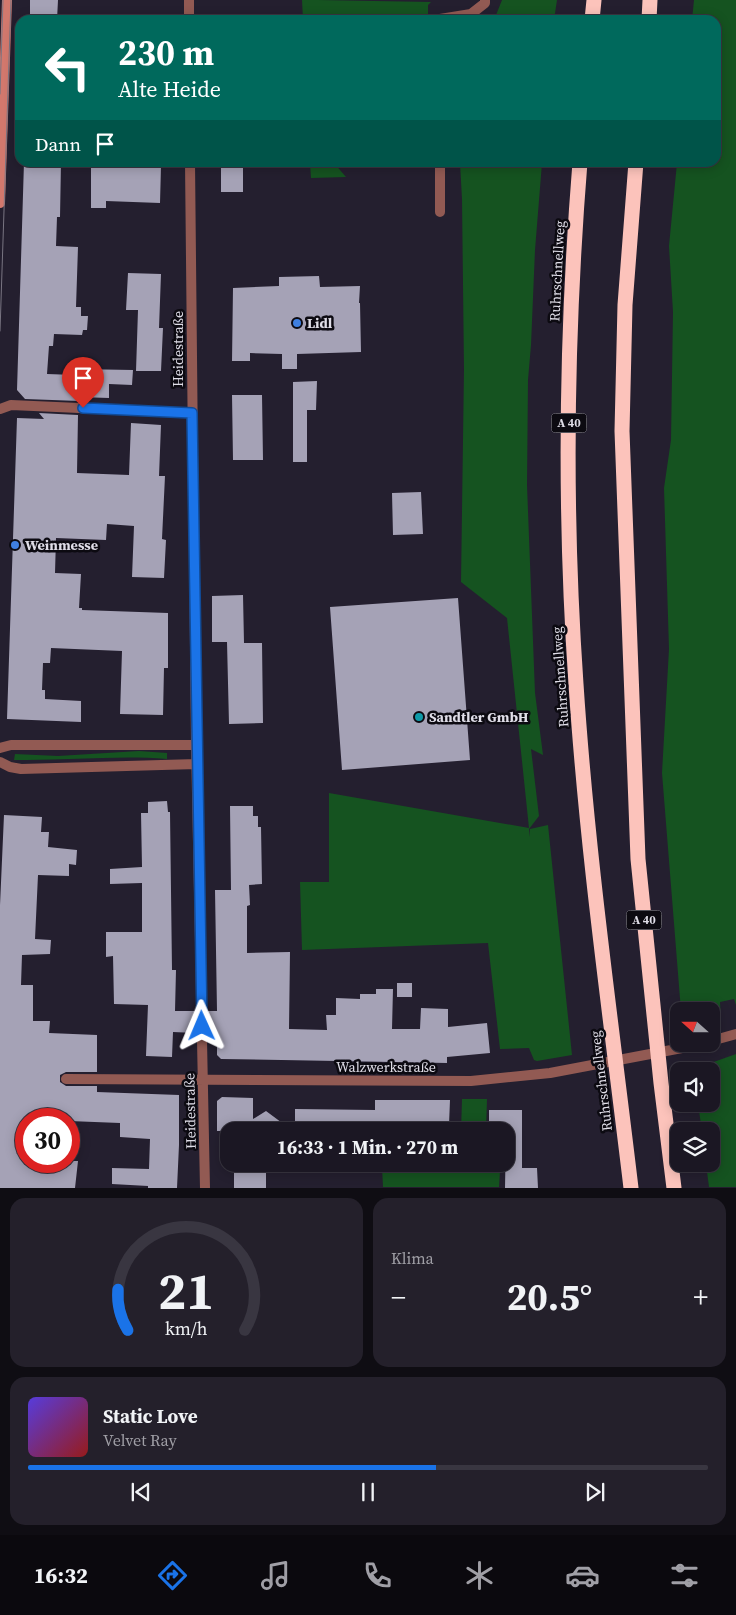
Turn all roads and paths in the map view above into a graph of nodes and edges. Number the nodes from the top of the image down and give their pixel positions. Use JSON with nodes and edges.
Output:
{"nodes":[{"id":1,"x":7,"y":0,"type":"edge"},
{"id":2,"x":189,"y":0,"type":"edge"},
{"id":3,"x":485,"y":0,"type":"edge"},
{"id":4,"x":594,"y":0,"type":"edge"},
{"id":5,"x":650,"y":0,"type":"edge"},
{"id":6,"x":189,"y":15,"type":"edge"},
{"id":7,"x":465,"y":15,"type":"edge"},
{"id":8,"x":592,"y":15,"type":"edge"},
{"id":9,"x":649,"y":15,"type":"edge"},
{"id":10,"x":190,"y":167,"type":"edge"},
{"id":11,"x":440,"y":167,"type":"edge"},
{"id":12,"x":580,"y":167,"type":"edge"},
{"id":13,"x":636,"y":167,"type":"edge"},
{"id":14,"x":0,"y":203,"type":"edge"},
{"id":15,"x":440,"y":212,"type":"dead end"},
{"id":16,"x":0,"y":409,"type":"edge"},
{"id":17,"x":192,"y":413,"type":"junction"},
{"id":18,"x":196,"y":745,"type":"junction"},
{"id":19,"x":0,"y":748,"type":"edge"},
{"id":20,"x":0,"y":762,"type":"edge"},
{"id":21,"x":197,"y":764,"type":"junction"},
{"id":22,"x":736,"y":1034,"type":"edge"},
{"id":23,"x":720,"y":1038,"type":"edge"},
{"id":24,"x":670,"y":1050,"type":"edge"},
{"id":25,"x":66,"y":1079,"type":"dead end"},
{"id":26,"x":203,"y":1080,"type":"junction"},
{"id":27,"x":204,"y":1188,"type":"edge"},
{"id":28,"x":630,"y":1188,"type":"edge"},
{"id":29,"x":674,"y":1188,"type":"edge"}],
"edges":[{"from":1,"to":14,"type":"main road"},
{"from":2,"to":6,"type":"street"},
{"from":3,"to":7,"type":"street"},
{"from":4,"to":8,"type":"highway"},
{"from":5,"to":9,"type":"highway"},
{"from":10,"to":17,"type":"street","name":"Heidestraße"},
{"from":11,"to":15,"type":"street"},
{"from":12,"to":28,"type":"highway","name":"Ruhrschnellweg","number":"A 40"},
{"from":13,"to":29,"type":"highway","number":"A 40"},
{"from":16,"to":17,"type":"street"},
{"from":17,"to":18,"type":"street","name":"Heidestraße"},
{"from":18,"to":19,"type":"street"},
{"from":18,"to":21,"type":"street","name":"Heidestraße"},
{"from":20,"to":21,"type":"street"},
{"from":21,"to":26,"type":"street","name":"Heidestraße"},
{"from":22,"to":23,"type":"street"},
{"from":24,"to":26,"type":"street","name":"Walzwerkstraße"},
{"from":25,"to":26,"type":"street","name":"Walzwerkstraße"},
{"from":26,"to":27,"type":"street","name":"Heidestraße"}]}
